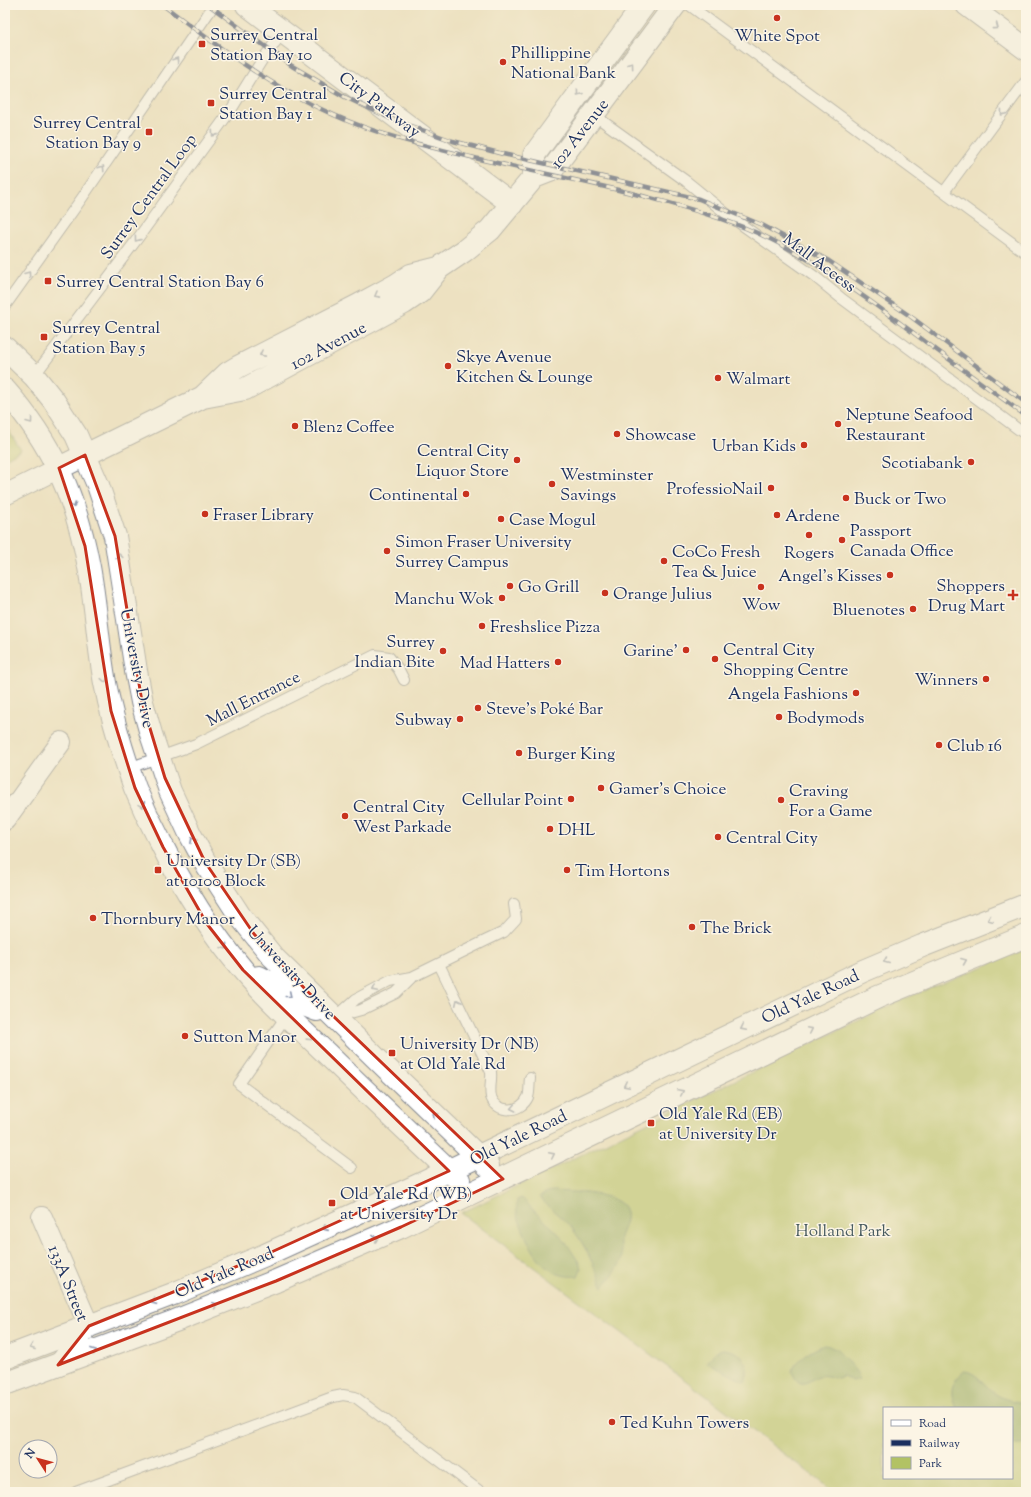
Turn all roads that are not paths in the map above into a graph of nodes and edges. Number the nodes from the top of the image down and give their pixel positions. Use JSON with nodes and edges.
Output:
{"nodes":[{"id":1,"x":214,"y":5,"type":"edge"},
{"id":2,"x":247,"y":5,"type":"edge"},
{"id":3,"x":644,"y":5,"type":"edge"},
{"id":4,"x":675,"y":5,"type":"edge"},
{"id":5,"x":689,"y":5,"type":"edge"},
{"id":6,"x":967,"y":5,"type":"edge"},
{"id":7,"x":283,"y":32,"type":"junction"},
{"id":8,"x":1026,"y":49,"type":"edge"},
{"id":9,"x":1026,"y":81,"type":"edge"},
{"id":10,"x":594,"y":115,"type":"junction"},
{"id":11,"x":534,"y":177,"type":"junction"},
{"id":12,"x":944,"y":192,"type":"junction"},
{"id":13,"x":512,"y":204,"type":"junction"},
{"id":14,"x":1026,"y":253,"type":"edge"},
{"id":15,"x":5,"y":306,"type":"edge"},
{"id":16,"x":5,"y":348,"type":"edge"},
{"id":17,"x":34,"y":376,"type":"junction"},
{"id":18,"x":5,"y":390,"type":"edge"},
{"id":19,"x":1026,"y":435,"type":"edge"},
{"id":20,"x":85,"y":456,"type":"junction"},
{"id":21,"x":59,"y":468,"type":"junction"},
{"id":22,"x":5,"y":495,"type":"edge"},
{"id":23,"x":404,"y":680,"type":"dead end"},
{"id":24,"x":61,"y":742,"type":"dead end"},
{"id":25,"x":158,"y":758,"type":"junction"},
{"id":26,"x":129,"y":768,"type":"junction"},
{"id":27,"x":5,"y":820,"type":"edge"},
{"id":28,"x":514,"y":904,"type":"dead end"},
{"id":29,"x":1026,"y":904,"type":"edge"},
{"id":30,"x":1026,"y":936,"type":"edge"},
{"id":31,"x":922,"y":946,"type":"junction"},
{"id":32,"x":440,"y":964,"type":"junction"},
{"id":33,"x":243,"y":970,"type":"junction"},
{"id":34,"x":928,"y":976,"type":"junction"},
{"id":35,"x":287,"y":1015,"type":"junction"},
{"id":36,"x":334,"y":1018,"type":"junction"},
{"id":37,"x":530,"y":1078,"type":"dead end"},
{"id":38,"x":478,"y":1157,"type":"junction"},
{"id":39,"x":352,"y":1168,"type":"dead end"},
{"id":40,"x":450,"y":1171,"type":"junction"},
{"id":41,"x":503,"y":1179,"type":"junction"},
{"id":42,"x":474,"y":1193,"type":"junction"},
{"id":43,"x":42,"y":1217,"type":"dead end"},
{"id":44,"x":89,"y":1326,"type":"junction"},
{"id":45,"x":5,"y":1358,"type":"edge"},
{"id":46,"x":58,"y":1365,"type":"junction"},
{"id":47,"x":5,"y":1384,"type":"edge"},
{"id":48,"x":76,"y":1492,"type":"edge"},
{"id":49,"x":481,"y":1492,"type":"edge"}],
"edges":[{"from":15,"to":1,"type":"lane","one_way":true},
{"from":2,"to":7,"type":"main road","name":"City Parkway"},
{"from":3,"to":11,"type":"main road","name":"102 Avenue","one_way":true},
{"from":10,"to":4,"type":"main road","name":"102 Avenue","one_way":true},
{"from":5,"to":12,"type":"lane"},
{"from":6,"to":8,"type":"main road","one_way":true},
{"from":7,"to":13,"type":"main road","name":"City Parkway"},
{"from":7,"to":17,"type":"lane","name":"Surrey Central Loop","one_way":true},
{"from":9,"to":12,"type":"lane","one_way":true},
{"from":10,"to":11,"type":"main road","name":"102 Avenue"},
{"from":10,"to":19,"type":"lane","name":"Mall Access"},
{"from":11,"to":13,"type":"main road","name":"102 Avenue"},
{"from":12,"to":14,"type":"lane"},
{"from":13,"to":20,"type":"main road","name":"102 Avenue"},
{"from":16,"to":17,"type":"main road","name":"University Drive"},
{"from":17,"to":20,"type":"main road","name":"University Drive"},
{"from":18,"to":21,"type":"main road","name":"University Drive","one_way":true},
{"from":20,"to":21,"type":"main road","name":"102 Avenue"},
{"from":25,"to":20,"type":"main road","name":"University Drive","one_way":true},
{"from":21,"to":22,"type":"street"},
{"from":21,"to":26,"type":"main road","name":"University Drive","one_way":true},
{"from":23,"to":25,"type":"lane","name":"Mall Entrance"},
{"from":24,"to":27,"type":"street"},
{"from":25,"to":26,"type":"lane","name":"Mall Entrance"},
{"from":36,"to":25,"type":"main road","name":"University Drive","one_way":true},
{"from":26,"to":33,"type":"main road","name":"University Drive","one_way":true},
{"from":28,"to":32,"type":"lane"},
{"from":29,"to":31,"type":"main road","name":"Old Yale Road","one_way":true},
{"from":34,"to":30,"type":"main road","name":"Old Yale Road","one_way":true},
{"from":31,"to":34,"type":"main road"},
{"from":31,"to":38,"type":"main road","name":"Old Yale Road","one_way":true},
{"from":32,"to":36,"type":"lane"},
{"from":37,"to":32,"type":"lane","one_way":true},
{"from":33,"to":35,"type":"main road","name":"University Drive"},
{"from":33,"to":36,"type":"main road","one_way":true},
{"from":41,"to":34,"type":"main road","name":"Old Yale Road","one_way":true},
{"from":35,"to":39,"type":"lane"},
{"from":35,"to":40,"type":"main road","name":"University Drive","one_way":true},
{"from":38,"to":36,"type":"main road","name":"University Drive","one_way":true},
{"from":38,"to":40,"type":"main road","name":"Old Yale Road"},
{"from":38,"to":41,"type":"main road","name":"University Drive"},
{"from":40,"to":42,"type":"main road","name":"University Drive"},
{"from":40,"to":44,"type":"main road","name":"Old Yale Road","one_way":true},
{"from":41,"to":42,"type":"main road","name":"Old Yale Road"},
{"from":46,"to":42,"type":"main road","name":"Old Yale Road","one_way":true},
{"from":43,"to":44,"type":"street","name":"133A Street"},
{"from":44,"to":45,"type":"main road","name":"Old Yale Road","one_way":true},
{"from":44,"to":46,"type":"street","name":"133A Street"},
{"from":46,"to":47,"type":"main road","name":"Old Yale Road"},
{"from":48,"to":49,"type":"lane"}]}
